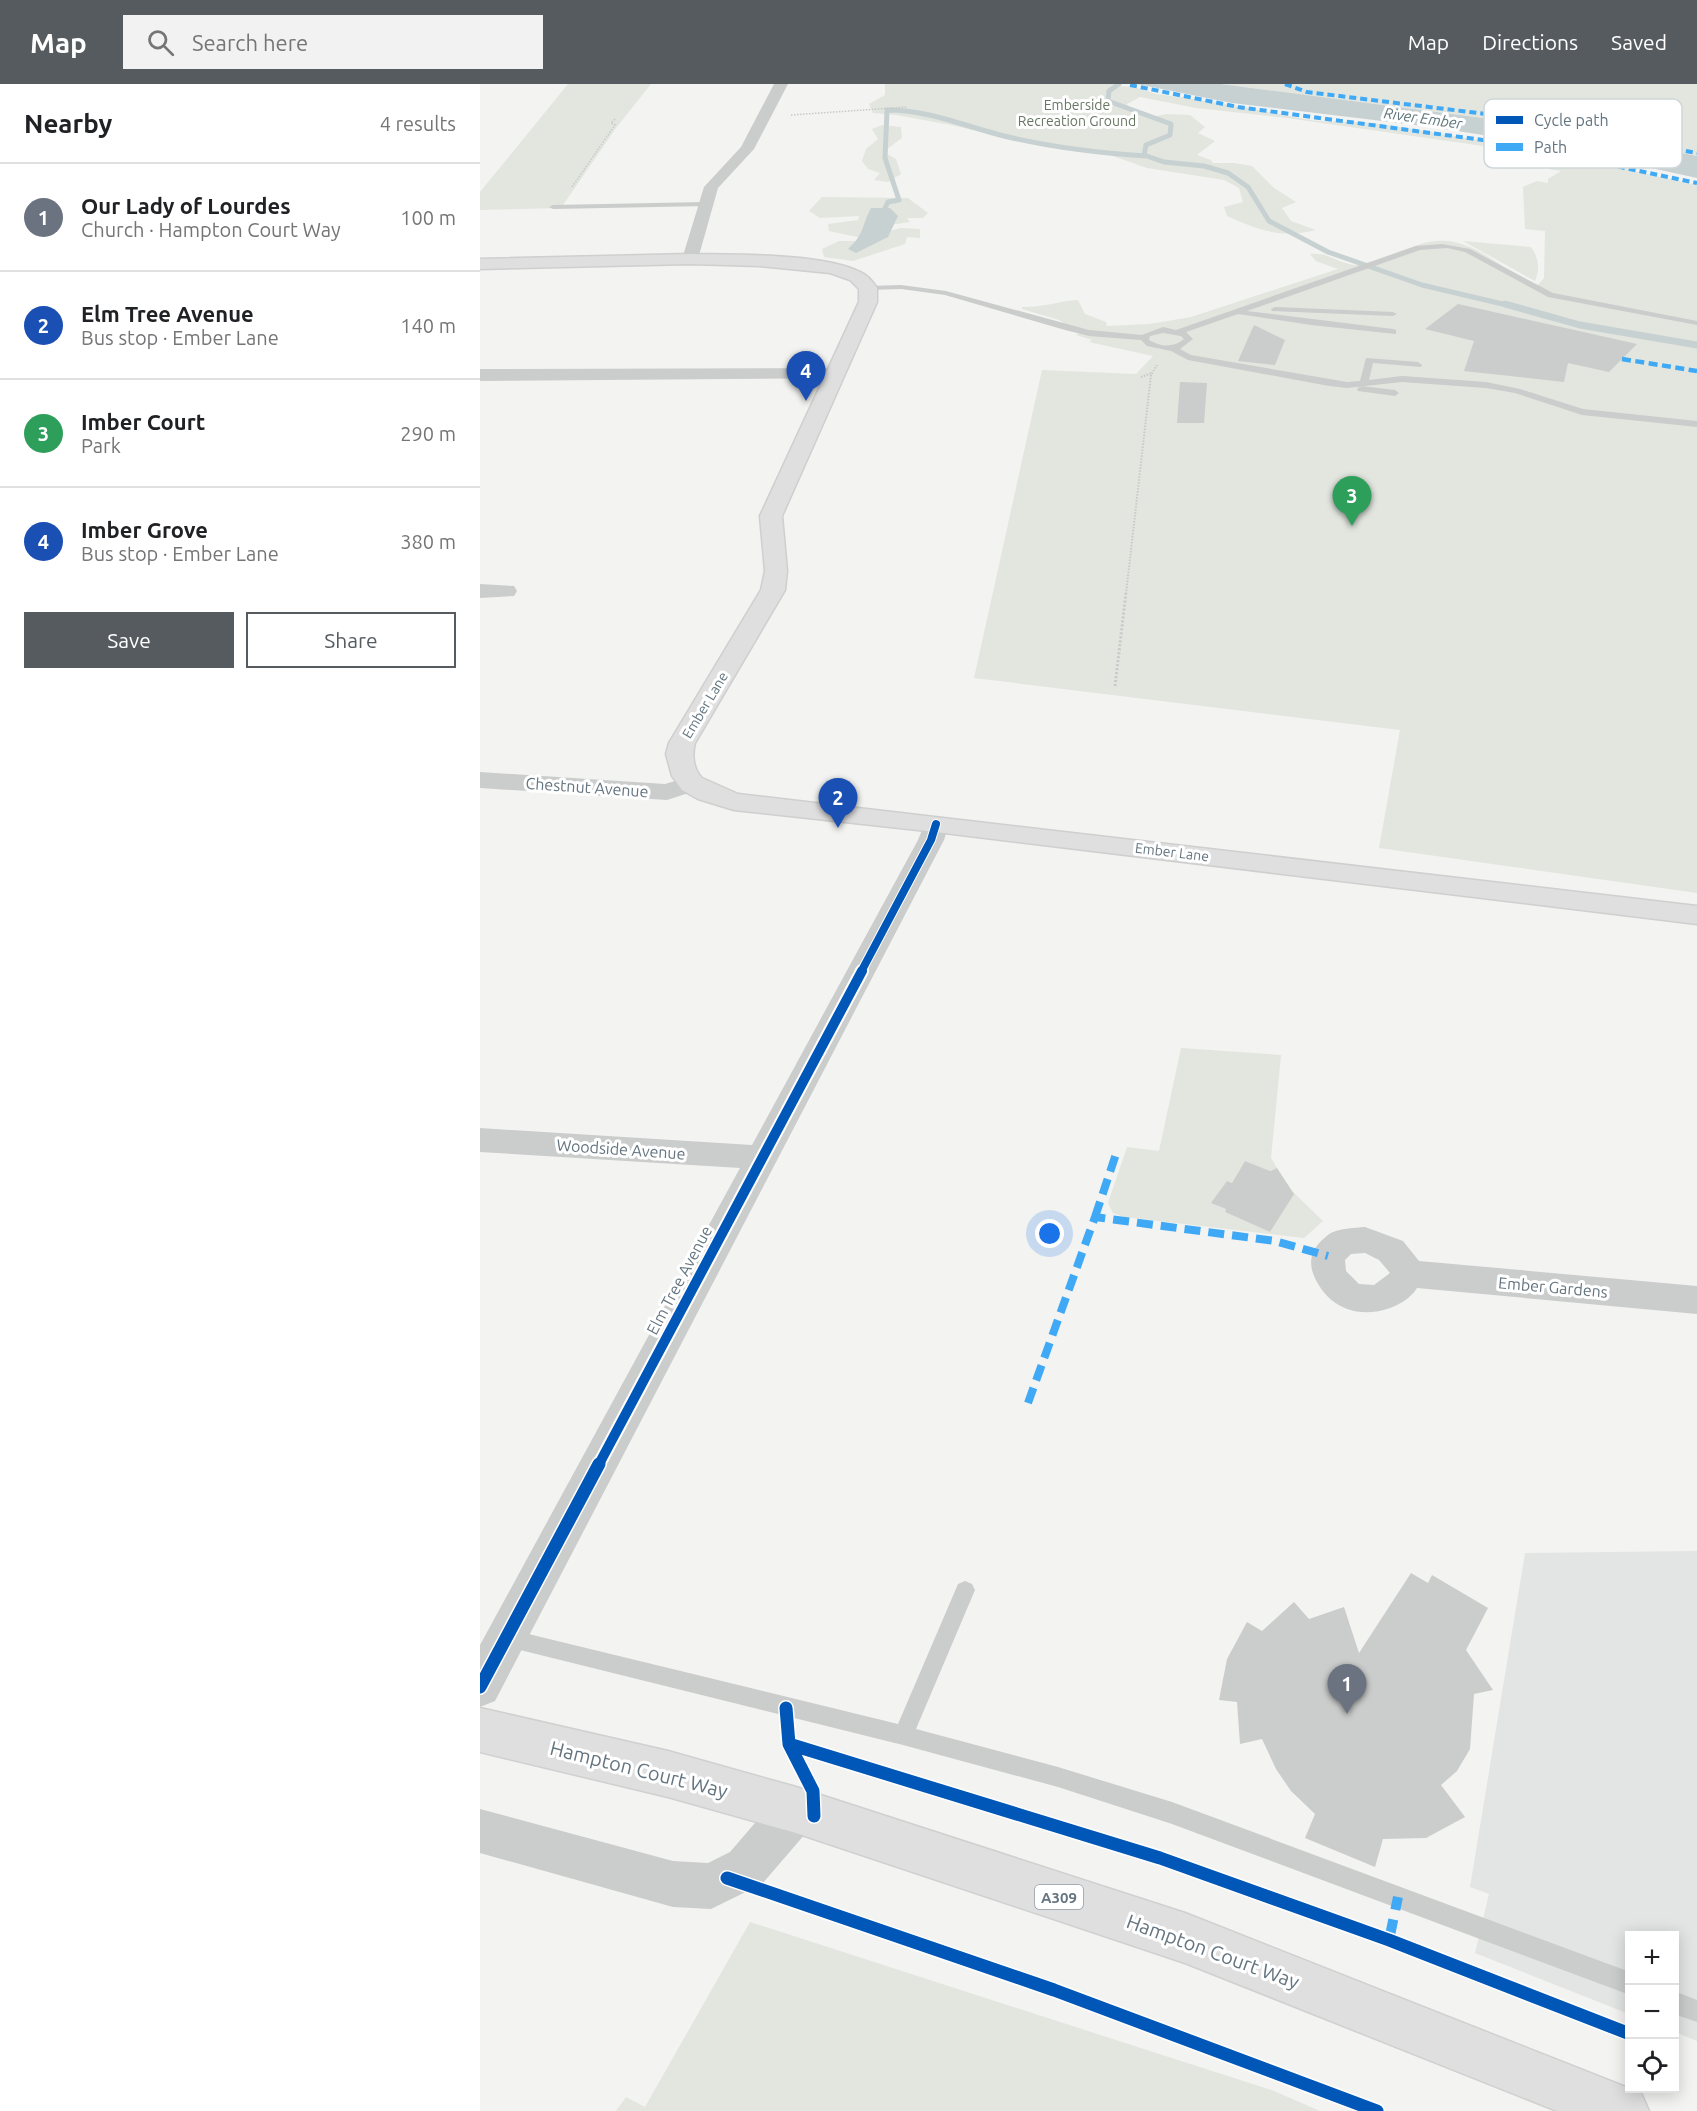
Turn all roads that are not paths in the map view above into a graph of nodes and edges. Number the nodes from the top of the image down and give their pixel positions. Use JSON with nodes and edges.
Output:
{"nodes":[{"id":1,"x":781,"y":84,"type":"edge"},
{"id":2,"x":705,"y":204,"type":"junction"},
{"id":3,"x":553,"y":207,"type":"dead end"},
{"id":4,"x":690,"y":259,"type":"junction"},
{"id":5,"x":480,"y":264,"type":"edge"},
{"id":6,"x":868,"y":288,"type":"junction"},
{"id":7,"x":1233,"y":312,"type":"junction"},
{"id":8,"x":1393,"y":314,"type":"dead end"},
{"id":9,"x":1697,"y":323,"type":"edge"},
{"id":10,"x":1178,"y":332,"type":"junction"},
{"id":11,"x":1392,"y":332,"type":"dead end"},
{"id":12,"x":1144,"y":338,"type":"junction"},
{"id":13,"x":1170,"y":348,"type":"junction"},
{"id":14,"x":1418,"y":365,"type":"dead end"},
{"id":15,"x":835,"y":374,"type":"junction"},
{"id":16,"x":480,"y":375,"type":"edge"},
{"id":17,"x":1364,"y":383,"type":"junction"},
{"id":18,"x":1347,"y":385,"type":"junction"},
{"id":19,"x":1395,"y":393,"type":"dead end"},
{"id":20,"x":1697,"y":424,"type":"edge"},
{"id":21,"x":480,"y":591,"type":"edge"},
{"id":22,"x":506,"y":591,"type":"dead end"},
{"id":23,"x":480,"y":780,"type":"edge"},
{"id":24,"x":692,"y":784,"type":"junction"},
{"id":25,"x":936,"y":824,"type":"junction"},
{"id":26,"x":1697,"y":915,"type":"edge"},
{"id":27,"x":480,"y":1140,"type":"edge"},
{"id":28,"x":761,"y":1158,"type":"junction"},
{"id":29,"x":1408,"y":1274,"type":"dead end"},
{"id":30,"x":1697,"y":1300,"type":"edge"},
{"id":31,"x":965,"y":1590,"type":"dead end"},
{"id":32,"x":505,"y":1637,"type":"junction"},
{"id":33,"x":480,"y":1687,"type":"edge"},
{"id":34,"x":480,"y":1730,"type":"edge"},
{"id":35,"x":903,"y":1735,"type":"junction"},
{"id":36,"x":796,"y":1810,"type":"junction"},
{"id":37,"x":480,"y":1831,"type":"edge"},
{"id":38,"x":1625,"y":1982,"type":"edge"},
{"id":39,"x":1679,"y":2004,"type":"edge"},
{"id":40,"x":1697,"y":2011,"type":"edge"},
{"id":41,"x":1623,"y":2111,"type":"edge"}],
"edges":[{"from":1,"to":2,"type":"street"},
{"from":2,"to":3,"type":"lane"},
{"from":2,"to":4,"type":"street"},
{"from":4,"to":5,"type":"main road"},
{"from":4,"to":6,"type":"main road"},
{"from":6,"to":12,"type":"lane"},
{"from":6,"to":15,"type":"main road","name":"Ember Lane"},
{"from":7,"to":8,"type":"lane"},
{"from":7,"to":9,"type":"lane"},
{"from":7,"to":10,"type":"lane"},
{"from":7,"to":11,"type":"lane"},
{"from":10,"to":12,"type":"lane"},
{"from":10,"to":13,"type":"lane"},
{"from":12,"to":13,"type":"lane"},
{"from":13,"to":18,"type":"lane"},
{"from":14,"to":17,"type":"lane"},
{"from":15,"to":16,"type":"street"},
{"from":15,"to":24,"type":"main road","name":"Ember Lane"},
{"from":17,"to":18,"type":"lane"},
{"from":17,"to":20,"type":"lane"},
{"from":18,"to":19,"type":"lane"},
{"from":21,"to":22,"type":"street"},
{"from":23,"to":24,"type":"street","name":"Chestnut Avenue"},
{"from":24,"to":25,"type":"main road","name":"Ember Lane"},
{"from":25,"to":26,"type":"main road","name":"Ember Lane"},
{"from":25,"to":28,"type":"street","name":"Elm Tree Avenue"},
{"from":27,"to":28,"type":"street","name":"Woodside Avenue"},
{"from":28,"to":32,"type":"street","name":"Elm Tree Avenue"},
{"from":29,"to":30,"type":"street","name":"Ember Gardens"},
{"from":31,"to":35,"type":"lane"},
{"from":32,"to":33,"type":"street","name":"Elm Tree Avenue"},
{"from":32,"to":35,"type":"lane"},
{"from":34,"to":36,"type":"main road","name":"Hampton Court Way","number":"A309"},
{"from":35,"to":38,"type":"lane"},
{"from":36,"to":37,"type":"street"},
{"from":36,"to":41,"type":"main road","name":"Hampton Court Way","number":"A309"},
{"from":39,"to":40,"type":"lane"}]}
